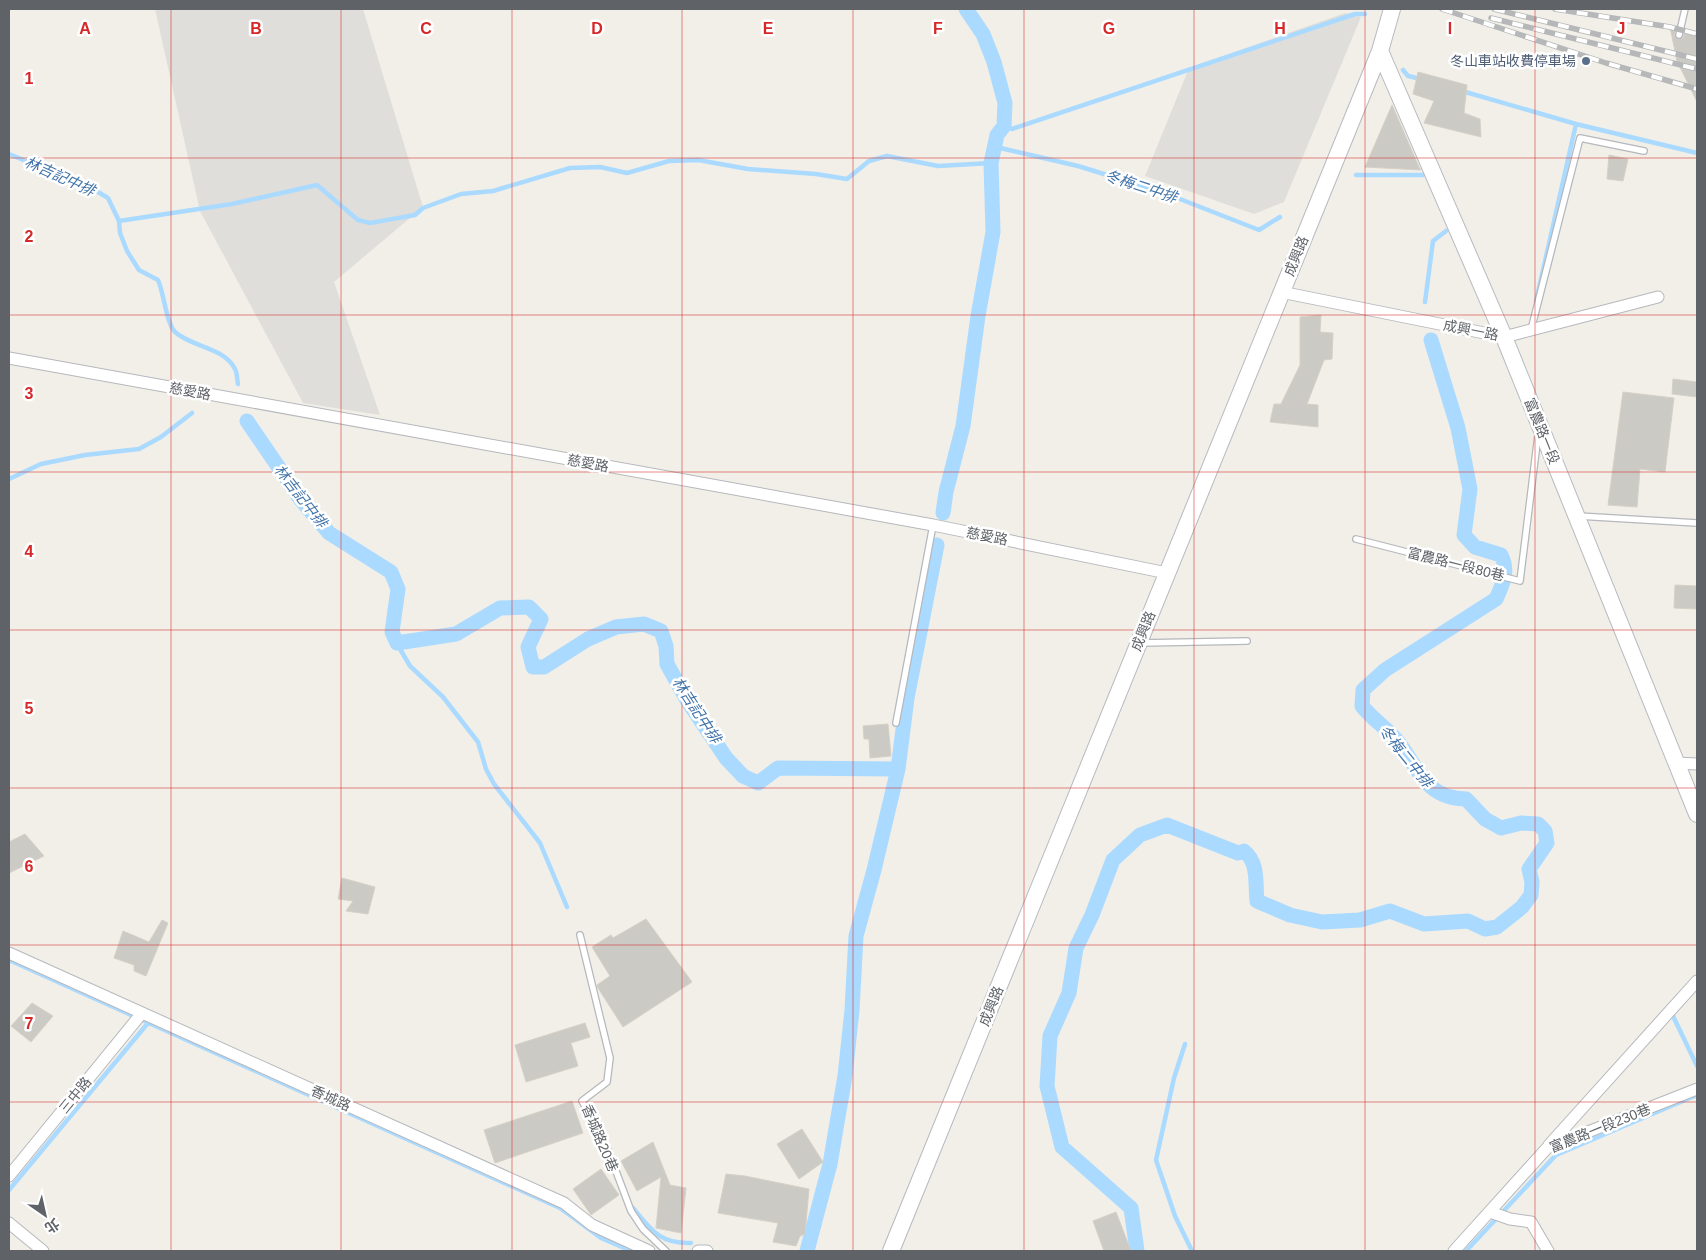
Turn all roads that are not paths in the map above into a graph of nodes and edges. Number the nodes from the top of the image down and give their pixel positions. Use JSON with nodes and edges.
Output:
{"nodes":[{"id":1,"x":1392,"y":9,"type":"edge"},
{"id":2,"x":1685,"y":9,"type":"edge"},
{"id":3,"x":1679,"y":35,"type":"dead end"},
{"id":4,"x":1380,"y":51,"type":"junction"},
{"id":5,"x":1644,"y":151,"type":"dead end"},
{"id":6,"x":1281,"y":292,"type":"junction"},
{"id":7,"x":1658,"y":296,"type":"dead end"},
{"id":8,"x":1531,"y":330,"type":"junction"},
{"id":9,"x":1504,"y":337,"type":"junction"},
{"id":10,"x":9,"y":358,"type":"edge"},
{"id":11,"x":1540,"y":426,"type":"junction"},
{"id":12,"x":1576,"y":516,"type":"junction"},
{"id":13,"x":1697,"y":523,"type":"edge"},
{"id":14,"x":933,"y":526,"type":"junction"},
{"id":15,"x":1356,"y":539,"type":"dead end"},
{"id":16,"x":1167,"y":573,"type":"junction"},
{"id":17,"x":1247,"y":641,"type":"dead end"},
{"id":18,"x":1138,"y":643,"type":"junction"},
{"id":19,"x":896,"y":723,"type":"dead end"},
{"id":20,"x":1676,"y":763,"type":"junction"},
{"id":21,"x":1697,"y":764,"type":"edge"},
{"id":22,"x":1697,"y":814,"type":"edge"},
{"id":23,"x":580,"y":935,"type":"dead end"},
{"id":24,"x":9,"y":954,"type":"edge"},
{"id":25,"x":1697,"y":981,"type":"edge"},
{"id":26,"x":142,"y":1013,"type":"junction"},
{"id":27,"x":1697,"y":1089,"type":"edge"},
{"id":28,"x":1547,"y":1148,"type":"junction"},
{"id":29,"x":9,"y":1176,"type":"edge"},
{"id":30,"x":1490,"y":1212,"type":"junction"},
{"id":31,"x":9,"y":1223,"type":"edge"},
{"id":32,"x":1458,"y":1250,"type":"edge"},
{"id":33,"x":43,"y":1251,"type":"edge"},
{"id":34,"x":649,"y":1251,"type":"edge"},
{"id":35,"x":666,"y":1251,"type":"edge"},
{"id":36,"x":698,"y":1251,"type":"edge"},
{"id":37,"x":708,"y":1251,"type":"edge"},
{"id":38,"x":890,"y":1251,"type":"edge"},
{"id":39,"x":1548,"y":1251,"type":"edge"}],
"edges":[{"from":1,"to":4,"type":"street","name":"成興路"},
{"from":2,"to":3,"type":"lane"},
{"from":4,"to":6,"type":"street","name":"成興路"},
{"from":4,"to":9,"type":"street","name":"富農路一段"},
{"from":5,"to":8,"type":"lane"},
{"from":6,"to":9,"type":"street","name":"成興一路"},
{"from":6,"to":16,"type":"street","name":"成興路"},
{"from":7,"to":8,"type":"street","name":"成興一路"},
{"from":8,"to":9,"type":"street","name":"成興一路"},
{"from":9,"to":11,"type":"street","name":"富農路一段"},
{"from":10,"to":14,"type":"street","name":"慈愛路"},
{"from":11,"to":12,"type":"street","name":"富農路一段"},
{"from":11,"to":15,"type":"lane","name":"富農路一段80巷"},
{"from":12,"to":13,"type":"lane"},
{"from":12,"to":20,"type":"street","name":"富農路一段"},
{"from":14,"to":16,"type":"street","name":"慈愛路"},
{"from":14,"to":19,"type":"lane"},
{"from":16,"to":18,"type":"street","name":"成興路"},
{"from":17,"to":18,"type":"lane"},
{"from":18,"to":38,"type":"street","name":"成興路"},
{"from":20,"to":21,"type":"street"},
{"from":20,"to":22,"type":"street","name":"富農路一段"},
{"from":23,"to":35,"type":"lane","name":"香城路20巷"},
{"from":24,"to":26,"type":"street","name":"香城路"},
{"from":25,"to":28,"type":"street"},
{"from":26,"to":29,"type":"street","name":"三中路"},
{"from":26,"to":34,"type":"street","name":"香城路"},
{"from":27,"to":28,"type":"street","name":"富農路一段230巷"},
{"from":28,"to":30,"type":"street","name":"富農路一段230巷"},
{"from":30,"to":32,"type":"street","name":"富農路一段230巷"},
{"from":30,"to":39,"type":"street"},
{"from":31,"to":33,"type":"street"},
{"from":36,"to":37,"type":"street"}]}
